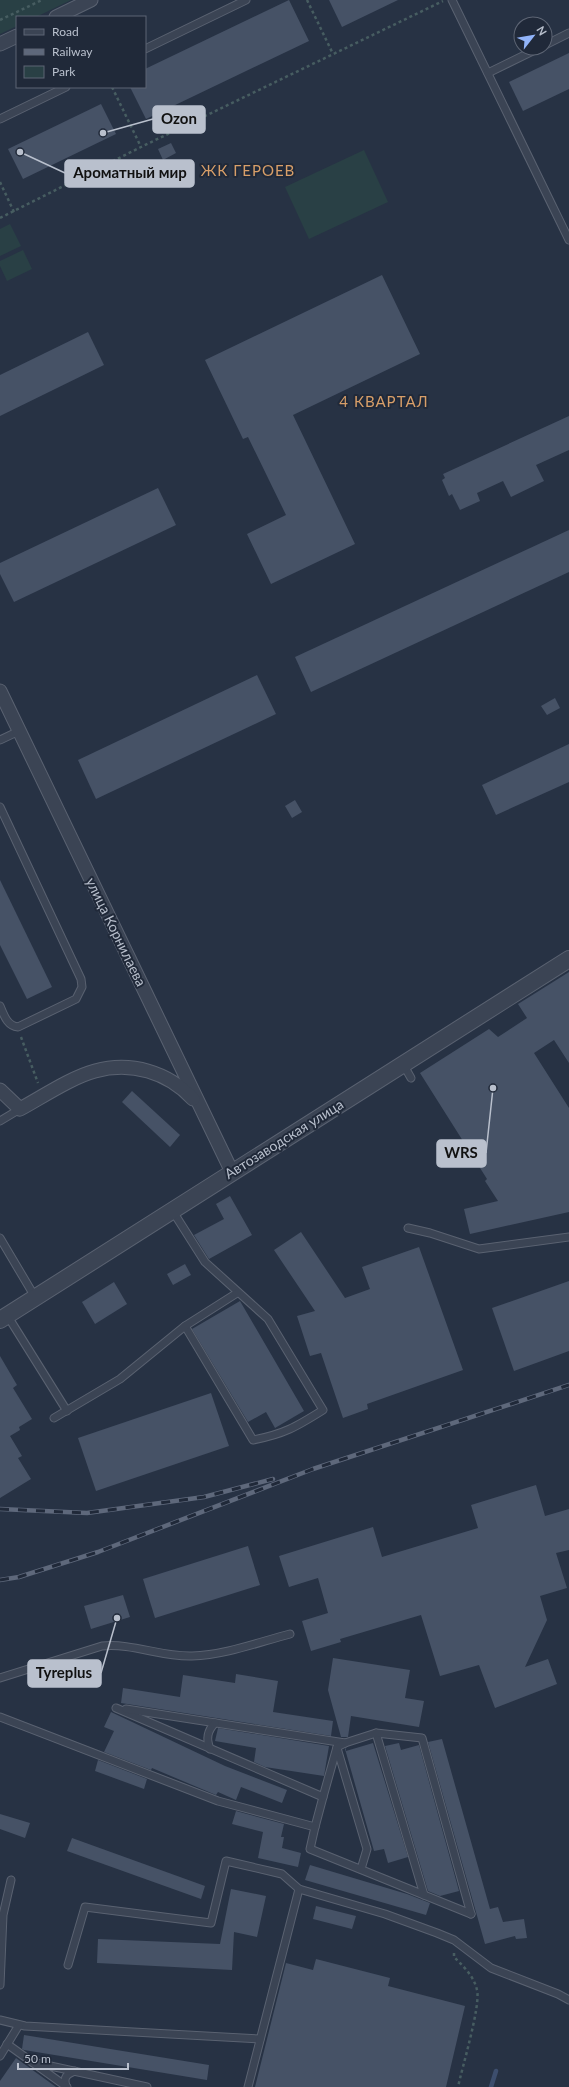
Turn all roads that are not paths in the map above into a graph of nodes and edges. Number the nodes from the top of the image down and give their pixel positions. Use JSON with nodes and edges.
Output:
{"nodes":[{"id":1,"x":91,"y":0,"type":"edge"},
{"id":2,"x":246,"y":0,"type":"edge"},
{"id":3,"x":452,"y":0,"type":"edge"},
{"id":4,"x":58,"y":16,"type":"edge"},
{"id":5,"x":569,"y":33,"type":"edge"},
{"id":6,"x":16,"y":36,"type":"edge"},
{"id":7,"x":553,"y":41,"type":"edge"},
{"id":8,"x":0,"y":44,"type":"edge"},
{"id":9,"x":146,"y":49,"type":"edge"},
{"id":10,"x":523,"y":56,"type":"edge"},
{"id":11,"x":488,"y":73,"type":"junction"},
{"id":12,"x":64,"y":88,"type":"edge"},
{"id":13,"x":0,"y":119,"type":"edge"},
{"id":14,"x":569,"y":240,"type":"edge"},
{"id":15,"x":0,"y":691,"type":"edge"},
{"id":16,"x":19,"y":730,"type":"junction"},
{"id":17,"x":0,"y":740,"type":"edge"},
{"id":18,"x":0,"y":807,"type":"edge"},
{"id":19,"x":569,"y":958,"type":"edge"},
{"id":20,"x":0,"y":1006,"type":"edge"},
{"id":21,"x":403,"y":1064,"type":"junction"},
{"id":22,"x":411,"y":1078,"type":"dead end"},
{"id":23,"x":0,"y":1090,"type":"edge"},
{"id":24,"x":200,"y":1106,"type":"junction"},
{"id":25,"x":20,"y":1108,"type":"junction"},
{"id":26,"x":0,"y":1121,"type":"edge"},
{"id":27,"x":232,"y":1172,"type":"junction"},
{"id":28,"x":172,"y":1210,"type":"junction"},
{"id":29,"x":408,"y":1228,"type":"dead end"},
{"id":30,"x":569,"y":1237,"type":"edge"},
{"id":31,"x":0,"y":1238,"type":"edge"},
{"id":32,"x":237,"y":1293,"type":"junction"},
{"id":33,"x":35,"y":1297,"type":"junction"},
{"id":34,"x":4,"y":1317,"type":"edge"},
{"id":35,"x":185,"y":1326,"type":"junction"},
{"id":36,"x":67,"y":1411,"type":"junction"},
{"id":37,"x":54,"y":1418,"type":"dead end"},
{"id":38,"x":290,"y":1634,"type":"dead end"},
{"id":39,"x":0,"y":1678,"type":"edge"},
{"id":40,"x":0,"y":1717,"type":"edge"},
{"id":41,"x":216,"y":1723,"type":"junction"},
{"id":42,"x":376,"y":1733,"type":"junction"},
{"id":43,"x":345,"y":1742,"type":"junction"},
{"id":44,"x":337,"y":1747,"type":"junction"},
{"id":45,"x":210,"y":1749,"type":"junction"},
{"id":46,"x":323,"y":1797,"type":"junction"},
{"id":47,"x":315,"y":1827,"type":"junction"},
{"id":48,"x":360,"y":1869,"type":"junction"},
{"id":49,"x":11,"y":1880,"type":"dead end"},
{"id":50,"x":299,"y":1889,"type":"junction"},
{"id":51,"x":424,"y":1895,"type":"junction"},
{"id":52,"x":68,"y":1965,"type":"dead end"},
{"id":53,"x":0,"y":1985,"type":"edge"},
{"id":54,"x":569,"y":2000,"type":"edge"},
{"id":55,"x":0,"y":2020,"type":"edge"},
{"id":56,"x":18,"y":2025,"type":"junction"},
{"id":57,"x":260,"y":2039,"type":"junction"},
{"id":58,"x":7,"y":2044,"type":"junction"},
{"id":59,"x":0,"y":2056,"type":"edge"},
{"id":60,"x":32,"y":2062,"type":"junction"},
{"id":61,"x":75,"y":2071,"type":"junction"},
{"id":62,"x":66,"y":2086,"type":"edge"},
{"id":63,"x":147,"y":2087,"type":"edge"},
{"id":64,"x":248,"y":2087,"type":"edge"}],
"edges":[{"from":1,"to":4,"type":"street"},
{"from":2,"to":9,"type":"lane"},
{"from":3,"to":11,"type":"lane"},
{"from":5,"to":7,"type":"lane"},
{"from":6,"to":8,"type":"street"},
{"from":10,"to":11,"type":"lane"},
{"from":11,"to":14,"type":"lane"},
{"from":12,"to":13,"type":"lane"},
{"from":15,"to":16,"type":"street","name":"улица Корнилаева"},
{"from":16,"to":17,"type":"lane"},
{"from":16,"to":24,"type":"street","name":"улица Корнилаева"},
{"from":18,"to":20,"type":"lane"},
{"from":19,"to":21,"type":"street","name":"Автозаводская улица"},
{"from":21,"to":22,"type":"lane"},
{"from":21,"to":27,"type":"street","name":"Автозаводская улица"},
{"from":23,"to":25,"type":"street"},
{"from":24,"to":25,"type":"street"},
{"from":24,"to":27,"type":"street","name":"улица Корнилаева"},
{"from":25,"to":26,"type":"lane"},
{"from":27,"to":28,"type":"street","name":"Автозаводская улица"},
{"from":28,"to":32,"type":"lane"},
{"from":28,"to":33,"type":"street","name":"Автозаводская улица"},
{"from":29,"to":30,"type":"lane"},
{"from":31,"to":33,"type":"lane"},
{"from":32,"to":35,"type":"lane"},
{"from":32,"to":35,"type":"lane"},
{"from":33,"to":34,"type":"street","name":"Автозаводская улица"},
{"from":34,"to":36,"type":"lane"},
{"from":35,"to":36,"type":"lane"},
{"from":36,"to":37,"type":"lane"},
{"from":38,"to":39,"type":"lane"},
{"from":40,"to":47,"type":"lane"},
{"from":41,"to":43,"type":"lane"},
{"from":41,"to":45,"type":"lane"},
{"from":41,"to":45,"type":"lane"},
{"from":42,"to":43,"type":"lane"},
{"from":42,"to":51,"type":"lane"},
{"from":42,"to":51,"type":"lane"},
{"from":43,"to":44,"type":"lane"},
{"from":44,"to":46,"type":"lane"},
{"from":44,"to":48,"type":"lane"},
{"from":45,"to":46,"type":"lane"},
{"from":46,"to":47,"type":"lane"},
{"from":47,"to":48,"type":"lane"},
{"from":48,"to":51,"type":"lane"},
{"from":49,"to":53,"type":"lane"},
{"from":50,"to":52,"type":"lane"},
{"from":50,"to":54,"type":"lane"},
{"from":50,"to":57,"type":"lane"},
{"from":55,"to":56,"type":"lane"},
{"from":56,"to":57,"type":"lane"},
{"from":56,"to":58,"type":"lane"},
{"from":57,"to":64,"type":"lane"},
{"from":58,"to":59,"type":"lane"},
{"from":58,"to":60,"type":"lane"},
{"from":60,"to":61,"type":"lane"},
{"from":60,"to":62,"type":"lane"},
{"from":61,"to":62,"type":"lane"},
{"from":61,"to":63,"type":"lane"}]}
